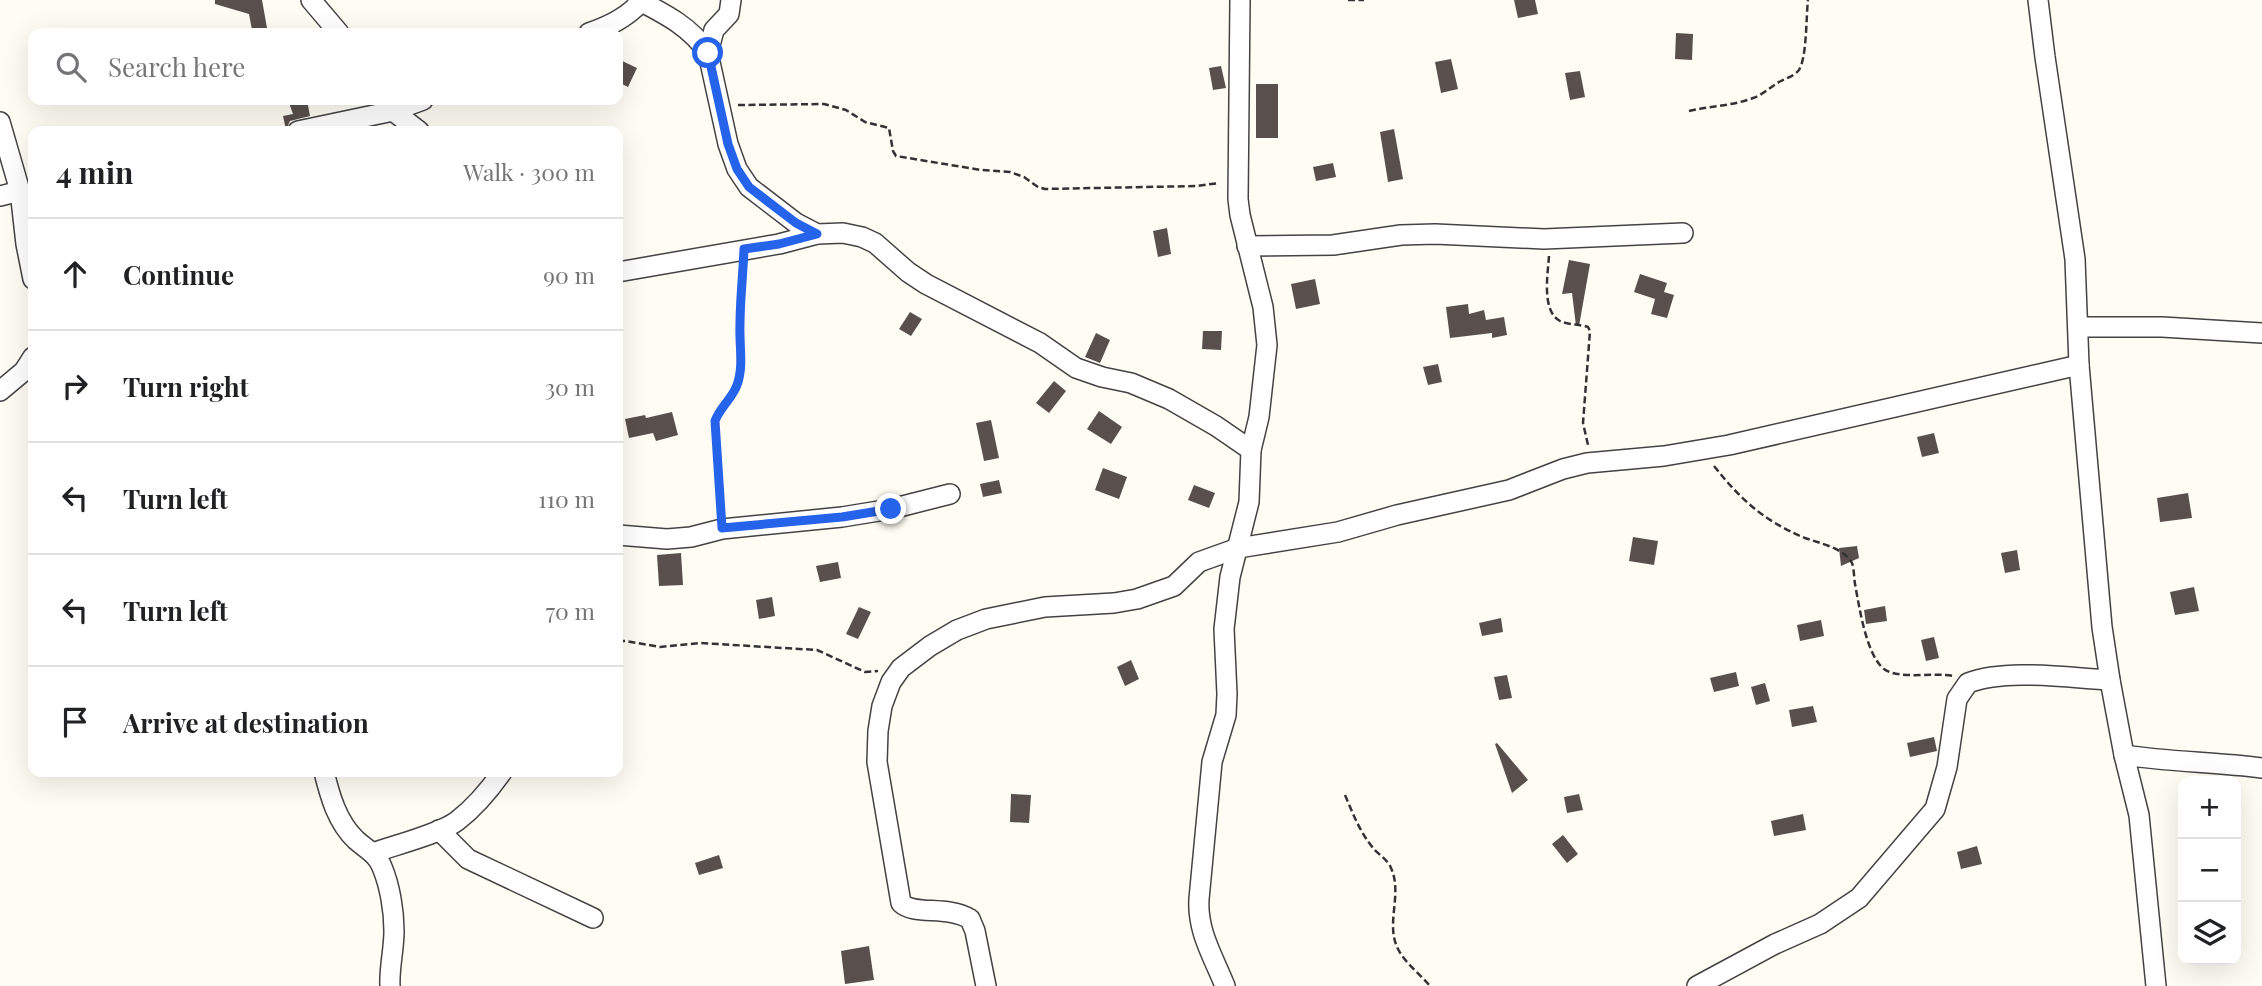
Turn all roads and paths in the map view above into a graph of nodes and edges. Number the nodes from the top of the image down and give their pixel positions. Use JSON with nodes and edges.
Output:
{"nodes":[{"id":1,"x":311,"y":0,"type":"edge"},
{"id":2,"x":730,"y":0,"type":"edge"},
{"id":3,"x":1240,"y":0,"type":"edge"},
{"id":4,"x":1348,"y":0,"type":"edge"},
{"id":5,"x":1364,"y":0,"type":"edge"},
{"id":6,"x":1808,"y":0,"type":"edge"},
{"id":7,"x":2038,"y":0,"type":"edge"},
{"id":8,"x":639,"y":1,"type":"edge"},
{"id":9,"x":334,"y":28,"type":"edge"},
{"id":10,"x":603,"y":28,"type":"edge"},
{"id":11,"x":708,"y":53,"type":"junction"},
{"id":12,"x":389,"y":105,"type":"edge"},
{"id":13,"x":721,"y":105,"type":"junction"},
{"id":14,"x":1689,"y":111,"type":"dead end"},
{"id":15,"x":0,"y":122,"type":"edge"},
{"id":16,"x":316,"y":126,"type":"edge"},
{"id":17,"x":413,"y":126,"type":"edge"},
{"id":18,"x":23,"y":181,"type":"edge"},
{"id":19,"x":1239,"y":181,"type":"junction"},
{"id":20,"x":0,"y":196,"type":"edge"},
{"id":21,"x":1683,"y":233,"type":"dead end"},
{"id":22,"x":817,"y":234,"type":"junction"},
{"id":23,"x":1544,"y":239,"type":"junction"},
{"id":24,"x":1247,"y":246,"type":"junction"},
{"id":25,"x":744,"y":249,"type":"junction"},
{"id":26,"x":28,"y":254,"type":"edge"},
{"id":27,"x":623,"y":271,"type":"edge"},
{"id":28,"x":2078,"y":327,"type":"junction"},
{"id":29,"x":2262,"y":333,"type":"edge"},
{"id":30,"x":28,"y":365,"type":"edge"},
{"id":31,"x":2080,"y":365,"type":"junction"},
{"id":32,"x":0,"y":391,"type":"edge"},
{"id":33,"x":1251,"y":450,"type":"junction"},
{"id":34,"x":1693,"y":452,"type":"junction"},
{"id":35,"x":1600,"y":461,"type":"junction"},
{"id":36,"x":950,"y":494,"type":"dead end"},
{"id":37,"x":722,"y":528,"type":"junction"},
{"id":38,"x":623,"y":535,"type":"edge"},
{"id":39,"x":1238,"y":548,"type":"junction"},
{"id":40,"x":623,"y":640,"type":"edge"},
{"id":41,"x":901,"y":668,"type":"junction"},
{"id":42,"x":2110,"y":680,"type":"junction"},
{"id":43,"x":1968,"y":683,"type":"junction"},
{"id":44,"x":2124,"y":755,"type":"junction"},
{"id":45,"x":2262,"y":768,"type":"edge"},
{"id":46,"x":325,"y":777,"type":"edge"},
{"id":47,"x":498,"y":777,"type":"edge"},
{"id":48,"x":1345,"y":794,"type":"dead end"},
{"id":49,"x":439,"y":830,"type":"junction"},
{"id":50,"x":373,"y":853,"type":"junction"},
{"id":51,"x":593,"y":918,"type":"dead end"},
{"id":52,"x":390,"y":986,"type":"edge"},
{"id":53,"x":986,"y":986,"type":"edge"},
{"id":54,"x":1225,"y":986,"type":"edge"},
{"id":55,"x":1430,"y":986,"type":"edge"},
{"id":56,"x":1697,"y":986,"type":"edge"},
{"id":57,"x":2156,"y":986,"type":"edge"}],
"edges":[{"from":1,"to":9,"type":"street"},
{"from":2,"to":11,"type":"street"},
{"from":3,"to":19,"type":"street"},
{"from":4,"to":5,"type":"path"},
{"from":6,"to":14,"type":"path"},
{"from":7,"to":28,"type":"street"},
{"from":8,"to":10,"type":"street"},
{"from":8,"to":11,"type":"street"},
{"from":11,"to":13,"type":"street"},
{"from":12,"to":16,"type":"street"},
{"from":12,"to":17,"type":"street"},
{"from":13,"to":19,"type":"path"},
{"from":13,"to":22,"type":"street"},
{"from":15,"to":18,"type":"street"},
{"from":18,"to":20,"type":"street"},
{"from":18,"to":26,"type":"street"},
{"from":19,"to":24,"type":"street"},
{"from":21,"to":23,"type":"street"},
{"from":22,"to":25,"type":"street"},
{"from":22,"to":33,"type":"street"},
{"from":23,"to":24,"type":"street"},
{"from":23,"to":35,"type":"path"},
{"from":24,"to":33,"type":"street"},
{"from":25,"to":27,"type":"street"},
{"from":25,"to":37,"type":"path"},
{"from":28,"to":29,"type":"street"},
{"from":28,"to":31,"type":"street"},
{"from":30,"to":32,"type":"street"},
{"from":31,"to":34,"type":"street"},
{"from":31,"to":42,"type":"street"},
{"from":33,"to":39,"type":"street"},
{"from":34,"to":35,"type":"street"},
{"from":34,"to":43,"type":"path"},
{"from":35,"to":39,"type":"street"},
{"from":36,"to":37,"type":"street"},
{"from":37,"to":38,"type":"street"},
{"from":39,"to":41,"type":"street"},
{"from":39,"to":54,"type":"street"},
{"from":40,"to":41,"type":"path"},
{"from":41,"to":53,"type":"street"},
{"from":42,"to":43,"type":"street"},
{"from":42,"to":44,"type":"street"},
{"from":43,"to":56,"type":"street"},
{"from":44,"to":45,"type":"street"},
{"from":44,"to":57,"type":"street"},
{"from":46,"to":50,"type":"street"},
{"from":47,"to":49,"type":"street"},
{"from":48,"to":55,"type":"path"},
{"from":49,"to":50,"type":"street"},
{"from":49,"to":51,"type":"street"},
{"from":50,"to":52,"type":"street"}]}
